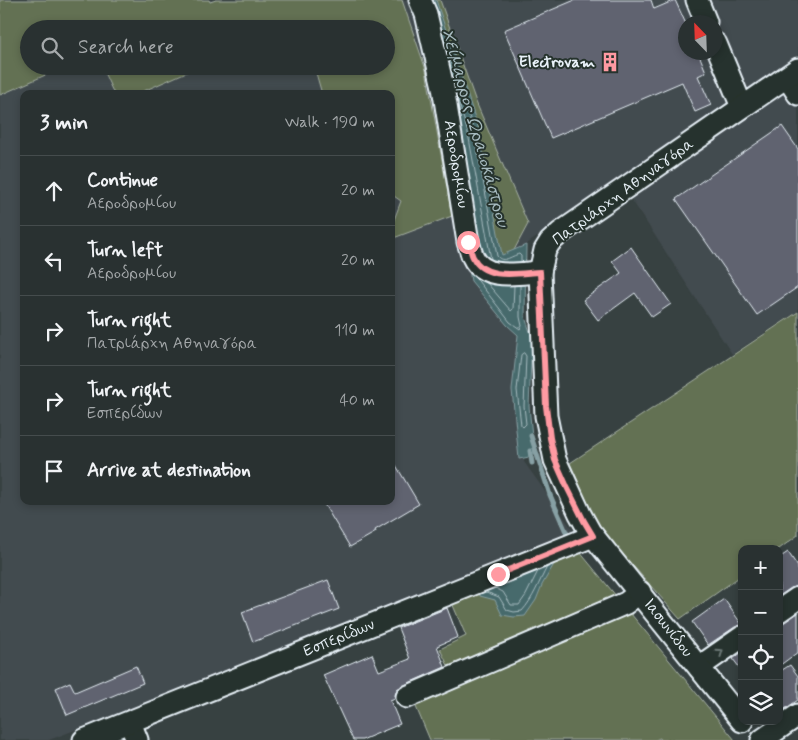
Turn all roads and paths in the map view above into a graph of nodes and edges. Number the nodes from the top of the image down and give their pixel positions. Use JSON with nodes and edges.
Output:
{"nodes":[{"id":1,"x":420,"y":0,"type":"edge"},
{"id":2,"x":697,"y":0,"type":"edge"},
{"id":3,"x":703,"y":15,"type":"edge"},
{"id":4,"x":722,"y":60,"type":"edge"},
{"id":5,"x":794,"y":80,"type":"edge"},
{"id":6,"x":742,"y":108,"type":"junction"},
{"id":7,"x":540,"y":272,"type":"junction"},
{"id":8,"x":593,"y":536,"type":"junction"},
{"id":9,"x":640,"y":592,"type":"junction"},
{"id":10,"x":798,"y":598,"type":"edge"},
{"id":11,"x":783,"y":608,"type":"edge"},
{"id":12,"x":738,"y":640,"type":"edge"},
{"id":13,"x":699,"y":667,"type":"junction"},
{"id":14,"x":407,"y":697,"type":"dead end"},
{"id":15,"x":798,"y":715,"type":"edge"},
{"id":16,"x":738,"y":716,"type":"edge"},
{"id":17,"x":745,"y":725,"type":"edge"},
{"id":18,"x":135,"y":730,"type":"edge"},
{"id":19,"x":84,"y":740,"type":"edge"},
{"id":20,"x":757,"y":740,"type":"edge"},
{"id":21,"x":762,"y":740,"type":"edge"}],
"edges":[{"from":1,"to":7,"type":"street","name":"Αεροδρομίου"},
{"from":2,"to":3,"type":"street"},
{"from":4,"to":6,"type":"street"},
{"from":5,"to":6,"type":"street","name":"Πατριάρχη Αθηναγόρα"},
{"from":6,"to":7,"type":"street","name":"Πατριάρχη Αθηναγόρα"},
{"from":7,"to":8,"type":"street","name":"Πατριάρχη Αθηναγόρα"},
{"from":8,"to":9,"type":"street","name":"Ιασωνίδου"},
{"from":8,"to":18,"type":"street","name":"Εσπερίδων"},
{"from":9,"to":13,"type":"street","name":"Ιασωνίδου"},
{"from":9,"to":14,"type":"street"},
{"from":10,"to":11,"type":"street"},
{"from":13,"to":12,"type":"street","one_way":true},
{"from":13,"to":16,"type":"street","name":"Ιασωνίδου"},
{"from":15,"to":21,"type":"street"},
{"from":17,"to":20,"type":"street","name":"Ιασωνίδου"},
{"from":18,"to":19,"type":"street","name":"Εσπερίδων"}]}
